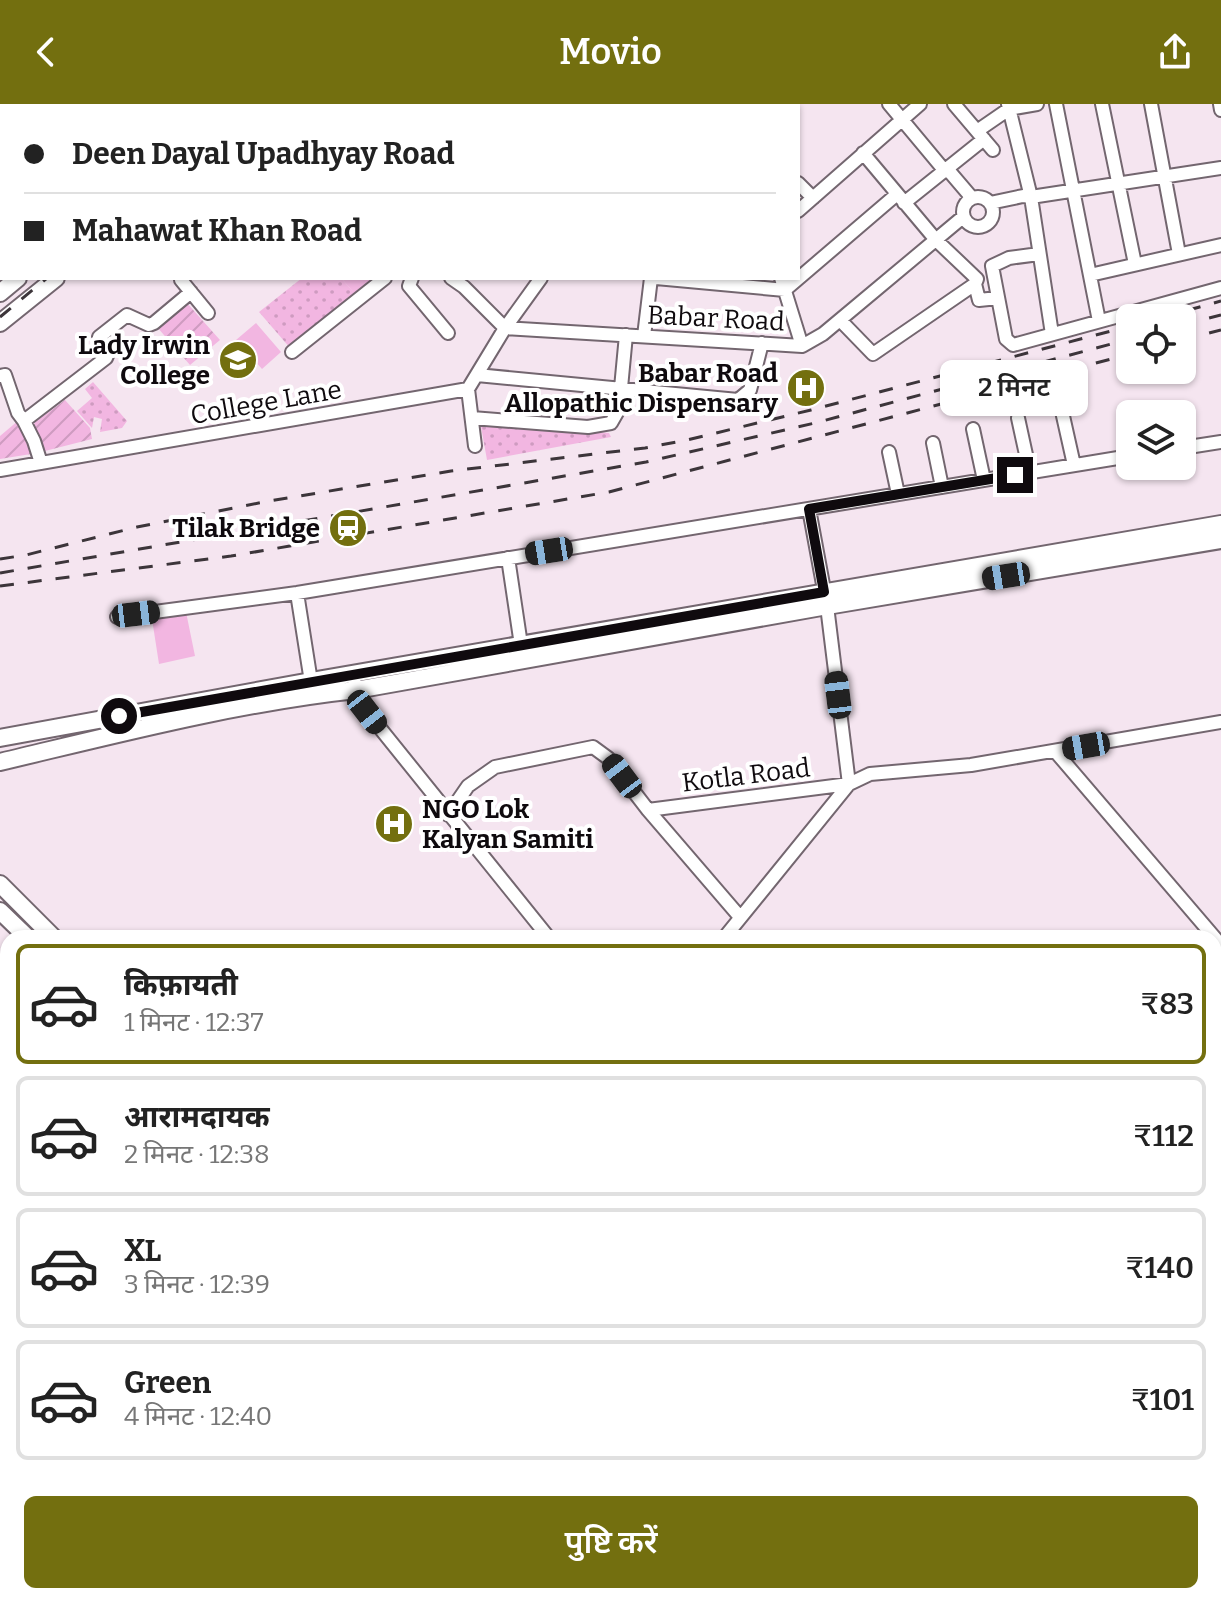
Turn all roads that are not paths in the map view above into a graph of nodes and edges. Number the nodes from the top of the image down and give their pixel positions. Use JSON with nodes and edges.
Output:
{"nodes":[{"id":1,"x":889,"y":104,"type":"edge"},
{"id":2,"x":920,"y":104,"type":"edge"},
{"id":3,"x":954,"y":104,"type":"edge"},
{"id":4,"x":1037,"y":104,"type":"edge"},
{"id":5,"x":1056,"y":104,"type":"edge"},
{"id":6,"x":1102,"y":104,"type":"edge"},
{"id":7,"x":1151,"y":104,"type":"edge"},
{"id":8,"x":1008,"y":106,"type":"edge"},
{"id":9,"x":901,"y":119,"type":"junction"},
{"id":10,"x":981,"y":135,"type":"junction"},
{"id":11,"x":993,"y":150,"type":"dead end"},
{"id":12,"x":863,"y":153,"type":"junction"},
{"id":13,"x":1221,"y":168,"type":"edge"},
{"id":14,"x":944,"y":170,"type":"junction"},
{"id":15,"x":1165,"y":177,"type":"junction"},
{"id":16,"x":1117,"y":184,"type":"junction"},
{"id":17,"x":800,"y":185,"type":"edge"},
{"id":18,"x":1074,"y":191,"type":"junction"},
{"id":19,"x":1031,"y":197,"type":"junction"},
{"id":20,"x":813,"y":198,"type":"junction"},
{"id":21,"x":900,"y":199,"type":"junction"},
{"id":22,"x":991,"y":206,"type":"junction"},
{"id":23,"x":800,"y":209,"type":"edge"},
{"id":24,"x":966,"y":210,"type":"junction"},
{"id":25,"x":936,"y":240,"type":"junction"},
{"id":26,"x":1221,"y":245,"type":"edge"},
{"id":27,"x":1039,"y":254,"type":"junction"},
{"id":28,"x":1179,"y":254,"type":"junction"},
{"id":29,"x":1135,"y":264,"type":"junction"},
{"id":30,"x":992,"y":266,"type":"junction"},
{"id":31,"x":800,"y":272,"type":"edge"},
{"id":32,"x":1090,"y":275,"type":"junction"},
{"id":33,"x":16,"y":280,"type":"edge"},
{"id":34,"x":54,"y":280,"type":"edge"},
{"id":35,"x":181,"y":280,"type":"edge"},
{"id":36,"x":382,"y":280,"type":"edge"},
{"id":37,"x":411,"y":280,"type":"edge"},
{"id":38,"x":454,"y":280,"type":"edge"},
{"id":39,"x":540,"y":280,"type":"edge"},
{"id":40,"x":653,"y":280,"type":"edge"},
{"id":41,"x":696,"y":280,"type":"edge"},
{"id":42,"x":976,"y":282,"type":"junction"},
{"id":43,"x":783,"y":284,"type":"edge"},
{"id":44,"x":1221,"y":288,"type":"edge"},
{"id":45,"x":191,"y":292,"type":"junction"},
{"id":46,"x":0,"y":293,"type":"edge"},
{"id":47,"x":998,"y":298,"type":"junction"},
{"id":48,"x":208,"y":313,"type":"dead end"},
{"id":49,"x":840,"y":320,"type":"junction"},
{"id":50,"x":1099,"y":321,"type":"junction"},
{"id":51,"x":0,"y":323,"type":"edge"},
{"id":52,"x":505,"y":328,"type":"junction"},
{"id":53,"x":448,"y":333,"type":"dead end"},
{"id":54,"x":1052,"y":334,"type":"junction"},
{"id":55,"x":626,"y":335,"type":"junction"},
{"id":56,"x":644,"y":336,"type":"junction"},
{"id":57,"x":762,"y":343,"type":"junction"},
{"id":58,"x":802,"y":346,"type":"junction"},
{"id":59,"x":292,"y":352,"type":"dead end"},
{"id":60,"x":477,"y":375,"type":"junction"},
{"id":61,"x":0,"y":376,"type":"edge"},
{"id":62,"x":468,"y":389,"type":"junction"},
{"id":63,"x":621,"y":389,"type":"junction"},
{"id":64,"x":1059,"y":398,"type":"dead end"},
{"id":65,"x":472,"y":418,"type":"junction"},
{"id":66,"x":1018,"y":418,"type":"dead end"},
{"id":67,"x":24,"y":421,"type":"junction"},
{"id":68,"x":973,"y":429,"type":"dead end"},
{"id":69,"x":1221,"y":442,"type":"edge"},
{"id":70,"x":933,"y":443,"type":"dead end"},
{"id":71,"x":475,"y":446,"type":"dead end"},
{"id":72,"x":1196,"y":446,"type":"edge"},
{"id":73,"x":889,"y":452,"type":"dead end"},
{"id":74,"x":1116,"y":458,"type":"edge"},
{"id":75,"x":41,"y":463,"type":"junction"},
{"id":76,"x":1074,"y":465,"type":"junction"},
{"id":77,"x":0,"y":470,"type":"edge"},
{"id":78,"x":1030,"y":473,"type":"junction"},
{"id":79,"x":984,"y":480,"type":"junction"},
{"id":80,"x":942,"y":487,"type":"junction"},
{"id":81,"x":898,"y":494,"type":"junction"},
{"id":82,"x":809,"y":509,"type":"junction"},
{"id":83,"x":1221,"y":524,"type":"edge"},
{"id":84,"x":1221,"y":540,"type":"edge"},
{"id":85,"x":508,"y":558,"type":"junction"},
{"id":86,"x":297,"y":593,"type":"junction"},
{"id":87,"x":825,"y":599,"type":"junction"},
{"id":88,"x":117,"y":617,"type":"dead end"},
{"id":89,"x":521,"y":645,"type":"junction"},
{"id":90,"x":355,"y":682,"type":"junction"},
{"id":91,"x":312,"y":688,"type":"junction"},
{"id":92,"x":1221,"y":722,"type":"edge"},
{"id":93,"x":0,"y":738,"type":"edge"},
{"id":94,"x":1055,"y":751,"type":"junction"},
{"id":95,"x":0,"y":762,"type":"edge"},
{"id":96,"x":849,"y":784,"type":"junction"},
{"id":97,"x":648,"y":810,"type":"junction"},
{"id":98,"x":448,"y":815,"type":"junction"},
{"id":99,"x":0,"y":884,"type":"edge"},
{"id":100,"x":0,"y":911,"type":"edge"},
{"id":101,"x":740,"y":917,"type":"junction"},
{"id":102,"x":20,"y":930,"type":"edge"},
{"id":103,"x":46,"y":930,"type":"edge"},
{"id":104,"x":542,"y":930,"type":"edge"},
{"id":105,"x":730,"y":930,"type":"edge"},
{"id":106,"x":1208,"y":930,"type":"edge"}],
"edges":[{"from":1,"to":9,"type":"street"},
{"from":2,"to":9,"type":"street"},
{"from":3,"to":10,"type":"street"},
{"from":4,"to":8,"type":"street"},
{"from":5,"to":18,"type":"street"},
{"from":6,"to":16,"type":"street"},
{"from":7,"to":15,"type":"street"},
{"from":8,"to":10,"type":"street"},
{"from":8,"to":19,"type":"street"},
{"from":9,"to":12,"type":"street"},
{"from":9,"to":14,"type":"street"},
{"from":10,"to":11,"type":"street"},
{"from":10,"to":14,"type":"street"},
{"from":12,"to":20,"type":"street"},
{"from":12,"to":21,"type":"street"},
{"from":13,"to":15,"type":"street"},
{"from":14,"to":21,"type":"street"},
{"from":14,"to":24,"type":"street"},
{"from":15,"to":16,"type":"street"},
{"from":15,"to":28,"type":"street"},
{"from":16,"to":18,"type":"street"},
{"from":16,"to":29,"type":"street"},
{"from":17,"to":20,"type":"street"},
{"from":18,"to":19,"type":"street"},
{"from":18,"to":32,"type":"street"},
{"from":19,"to":22,"type":"street"},
{"from":19,"to":27,"type":"street"},
{"from":20,"to":23,"type":"street"},
{"from":21,"to":25,"type":"street"},
{"from":21,"to":31,"type":"street"},
{"from":22,"to":24,"type":"street"},
{"from":22,"to":24,"type":"street"},
{"from":24,"to":25,"type":"street","name":"Babar Road"},
{"from":25,"to":42,"type":"street"},
{"from":25,"to":49,"type":"street","name":"Babar Road"},
{"from":26,"to":28,"type":"street"},
{"from":27,"to":30,"type":"street"},
{"from":27,"to":54,"type":"street"},
{"from":28,"to":29,"type":"street"},
{"from":29,"to":32,"type":"street"},
{"from":30,"to":42,"type":"street"},
{"from":30,"to":47,"type":"street"},
{"from":32,"to":50,"type":"street"},
{"from":33,"to":46,"type":"main road"},
{"from":34,"to":51,"type":"main road"},
{"from":35,"to":45,"type":"street"},
{"from":36,"to":59,"type":"street"},
{"from":37,"to":53,"type":"street"},
{"from":38,"to":52,"type":"street"},
{"from":39,"to":52,"type":"street"},
{"from":40,"to":56,"type":"street"},
{"from":41,"to":43,"type":"street"},
{"from":42,"to":47,"type":"street"},
{"from":42,"to":49,"type":"street"},
{"from":43,"to":58,"type":"street"},
{"from":44,"to":50,"type":"street"},
{"from":45,"to":48,"type":"street"},
{"from":45,"to":67,"type":"street"},
{"from":47,"to":54,"type":"street"},
{"from":49,"to":58,"type":"street","name":"Babar Road"},
{"from":50,"to":54,"type":"street"},
{"from":52,"to":55,"type":"street","name":"Babar Road"},
{"from":52,"to":60,"type":"street"},
{"from":55,"to":56,"type":"street","name":"Babar Road"},
{"from":55,"to":63,"type":"street"},
{"from":56,"to":57,"type":"street","name":"Babar Road"},
{"from":57,"to":58,"type":"street","name":"Babar Road"},
{"from":57,"to":63,"type":"street"},
{"from":60,"to":62,"type":"street"},
{"from":60,"to":63,"type":"street"},
{"from":61,"to":67,"type":"street"},
{"from":62,"to":65,"type":"street"},
{"from":62,"to":75,"type":"street","name":"College Lane"},
{"from":63,"to":65,"type":"street"},
{"from":64,"to":76,"type":"street"},
{"from":65,"to":71,"type":"street"},
{"from":66,"to":78,"type":"street"},
{"from":67,"to":75,"type":"street"},
{"from":68,"to":79,"type":"street"},
{"from":69,"to":72,"type":"street"},
{"from":70,"to":80,"type":"street"},
{"from":73,"to":81,"type":"street"},
{"from":74,"to":76,"type":"street"},
{"from":75,"to":77,"type":"street","name":"College Lane"},
{"from":76,"to":78,"type":"street"},
{"from":78,"to":79,"type":"street"},
{"from":79,"to":80,"type":"street"},
{"from":80,"to":81,"type":"street"},
{"from":81,"to":82,"type":"street"},
{"from":82,"to":85,"type":"street"},
{"from":82,"to":87,"type":"street","name":"Kotla Road"},
{"from":83,"to":87,"type":"main road"},
{"from":84,"to":87,"type":"main road"},
{"from":85,"to":86,"type":"street"},
{"from":85,"to":89,"type":"street"},
{"from":86,"to":88,"type":"street"},
{"from":86,"to":91,"type":"street"},
{"from":87,"to":89,"type":"main road"},
{"from":87,"to":90,"type":"main road"},
{"from":87,"to":96,"type":"street","name":"Kotla Road"},
{"from":89,"to":90,"type":"main road"},
{"from":90,"to":91,"type":"main road"},
{"from":90,"to":98,"type":"street"},
{"from":91,"to":93,"type":"main road"},
{"from":91,"to":95,"type":"main road"},
{"from":92,"to":94,"type":"street"},
{"from":94,"to":96,"type":"street"},
{"from":94,"to":106,"type":"street"},
{"from":96,"to":97,"type":"street","name":"Kotla Road"},
{"from":96,"to":101,"type":"street","name":"Kotla Road"},
{"from":97,"to":98,"type":"street"},
{"from":97,"to":101,"type":"street"},
{"from":98,"to":104,"type":"street"},
{"from":99,"to":103,"type":"main road"},
{"from":100,"to":102,"type":"main road"},
{"from":101,"to":105,"type":"street","name":"Kotla Road"}]}
